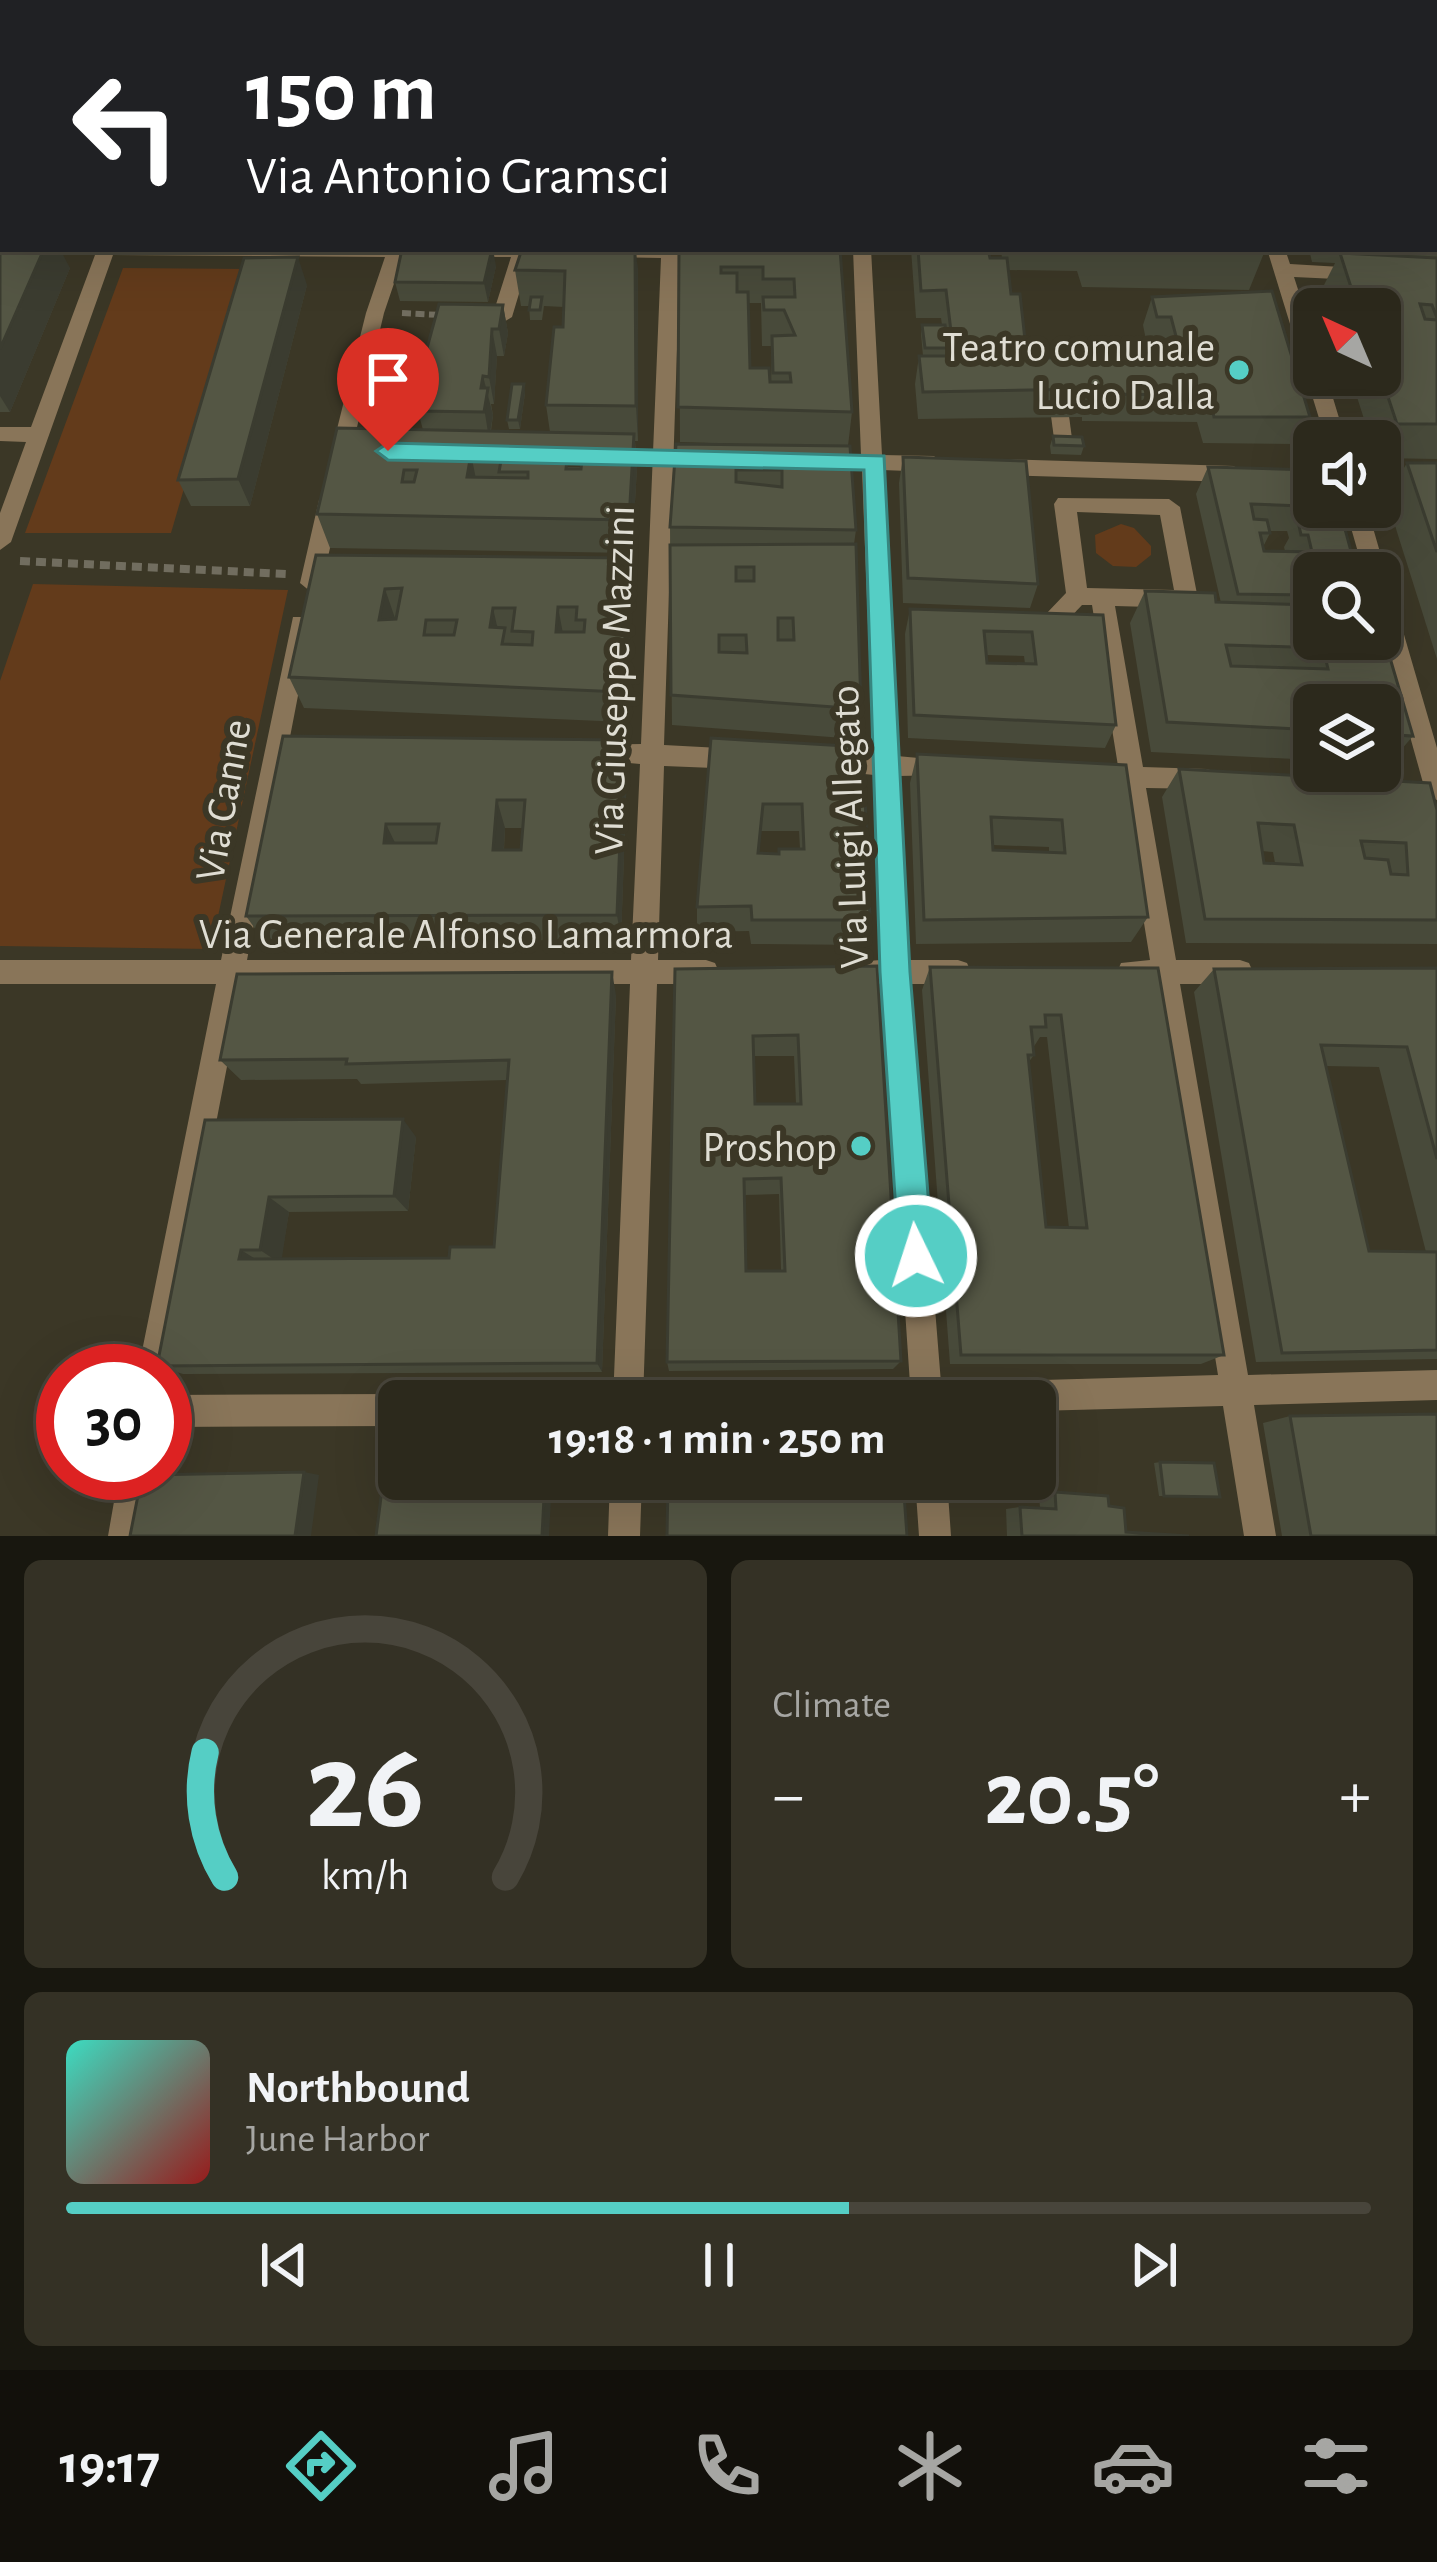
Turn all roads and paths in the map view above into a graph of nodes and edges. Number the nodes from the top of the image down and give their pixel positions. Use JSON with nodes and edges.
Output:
{"nodes":[{"id":1,"x":105,"y":252,"type":"edge"},
{"id":2,"x":396,"y":252,"type":"edge"},
{"id":3,"x":521,"y":252,"type":"edge"},
{"id":4,"x":670,"y":252,"type":"edge"},
{"id":5,"x":692,"y":252,"type":"edge"},
{"id":6,"x":1277,"y":252,"type":"edge"},
{"id":7,"x":713,"y":254,"type":"edge"},
{"id":8,"x":855,"y":258,"type":"edge"},
{"id":9,"x":1283,"y":270,"type":"junction"},
{"id":10,"x":1371,"y":275,"type":"edge"},
{"id":11,"x":1293,"y":302,"type":"edge"},
{"id":12,"x":375,"y":313,"type":"junction"},
{"id":13,"x":502,"y":316,"type":"joint"},
{"id":14,"x":1060,"y":416,"type":"edge"},
{"id":15,"x":0,"y":434,"type":"edge"},
{"id":16,"x":39,"y":435,"type":"junction"},
{"id":17,"x":1065,"y":457,"type":"junction"},
{"id":18,"x":805,"y":461,"type":"edge"},
{"id":19,"x":875,"y":462,"type":"junction"},
{"id":20,"x":947,"y":465,"type":"edge"},
{"id":21,"x":971,"y":466,"type":"edge"},
{"id":22,"x":1246,"y":475,"type":"edge"},
{"id":23,"x":1401,"y":478,"type":"edge"},
{"id":24,"x":1437,"y":479,"type":"edge"},
{"id":25,"x":0,"y":542,"type":"edge"},
{"id":26,"x":0,"y":560,"type":"edge"},
{"id":27,"x":324,"y":576,"type":"junction"},
{"id":28,"x":1090,"y":596,"type":"junction"},
{"id":29,"x":1008,"y":624,"type":"edge"},
{"id":30,"x":1398,"y":660,"type":"edge"},
{"id":31,"x":558,"y":750,"type":"edge"},
{"id":32,"x":652,"y":755,"type":"junction"},
{"id":33,"x":770,"y":760,"type":"edge"},
{"id":34,"x":817,"y":762,"type":"edge"},
{"id":35,"x":888,"y":766,"type":"junction"},
{"id":36,"x":976,"y":770,"type":"edge"},
{"id":37,"x":1064,"y":774,"type":"edge"},
{"id":38,"x":1130,"y":778,"type":"junction"},
{"id":39,"x":1224,"y":780,"type":"edge"},
{"id":40,"x":1430,"y":786,"type":"edge"},
{"id":41,"x":0,"y":972,"type":"edge"},
{"id":42,"x":234,"y":972,"type":"junction"},
{"id":43,"x":644,"y":972,"type":"junction"},
{"id":44,"x":735,"y":972,"type":"edge"},
{"id":45,"x":826,"y":972,"type":"edge"},
{"id":46,"x":895,"y":972,"type":"junction"},
{"id":47,"x":984,"y":972,"type":"edge"},
{"id":48,"x":1096,"y":972,"type":"edge"},
{"id":49,"x":1163,"y":972,"type":"junction"},
{"id":50,"x":1277,"y":972,"type":"edge"},
{"id":51,"x":158,"y":1344,"type":"edge"},
{"id":52,"x":629,"y":1380,"type":"edge"},
{"id":53,"x":926,"y":1380,"type":"edge"},
{"id":54,"x":1437,"y":1385,"type":"edge"},
{"id":55,"x":1235,"y":1390,"type":"junction"},
{"id":56,"x":1056,"y":1395,"type":"edge"},
{"id":57,"x":378,"y":1410,"type":"edge"},
{"id":58,"x":192,"y":1411,"type":"edge"},
{"id":59,"x":130,"y":1500,"type":"edge"},
{"id":60,"x":625,"y":1500,"type":"edge"},
{"id":61,"x":932,"y":1500,"type":"edge"},
{"id":62,"x":124,"y":1536,"type":"edge"},
{"id":63,"x":623,"y":1536,"type":"edge"},
{"id":64,"x":935,"y":1536,"type":"edge"},
{"id":65,"x":1260,"y":1536,"type":"edge"}],
"edges":[{"from":1,"to":16,"type":"street"},
{"from":2,"to":12,"type":"street","name":"Via Canne"},
{"from":3,"to":13,"type":"street"},
{"from":4,"to":32,"type":"street","name":"Via Giuseppe Mazzini"},
{"from":5,"to":7,"type":"street"},
{"from":6,"to":9,"type":"street"},
{"from":8,"to":19,"type":"street","name":"Via Luigi Allegato"},
{"from":9,"to":10,"type":"street"},
{"from":9,"to":11,"type":"street"},
{"from":12,"to":13,"type":"path"},
{"from":12,"to":27,"type":"street","name":"Via Canne"},
{"from":14,"to":17,"type":"lane"},
{"from":15,"to":16,"type":"street"},
{"from":16,"to":25,"type":"street"},
{"from":17,"to":21,"type":"street"},
{"from":17,"to":22,"type":"street"},
{"from":18,"to":19,"type":"street"},
{"from":19,"to":20,"type":"street"},
{"from":19,"to":35,"type":"street","name":"Via Luigi Allegato"},
{"from":23,"to":24,"type":"street"},
{"from":26,"to":27,"type":"path"},
{"from":27,"to":42,"type":"street","name":"Via Canne"},
{"from":28,"to":28,"type":"street"},
{"from":28,"to":29,"type":"street"},
{"from":28,"to":38,"type":"street"},
{"from":30,"to":40,"type":"street"},
{"from":31,"to":32,"type":"street"},
{"from":32,"to":33,"type":"street"},
{"from":32,"to":43,"type":"street","name":"Via Giuseppe Mazzini"},
{"from":34,"to":35,"type":"street"},
{"from":35,"to":36,"type":"street"},
{"from":35,"to":46,"type":"street","name":"Via Luigi Allegato"},
{"from":37,"to":38,"type":"street"},
{"from":38,"to":39,"type":"street"},
{"from":38,"to":49,"type":"street"},
{"from":41,"to":42,"type":"street","name":"Via Generale Alfonso Lamarmora"},
{"from":42,"to":43,"type":"street","name":"Via Generale Alfonso Lamarmora"},
{"from":42,"to":51,"type":"street","name":"Via Canne"},
{"from":43,"to":44,"type":"street","name":"Via Generale Alfonso Lamarmora"},
{"from":43,"to":52,"type":"street","name":"Via Giuseppe Mazzini"},
{"from":45,"to":46,"type":"street"},
{"from":46,"to":47,"type":"street"},
{"from":46,"to":53,"type":"street","name":"Via Luigi Allegato"},
{"from":48,"to":49,"type":"street"},
{"from":49,"to":50,"type":"street"},
{"from":49,"to":55,"type":"street"},
{"from":54,"to":55,"type":"street"},
{"from":55,"to":56,"type":"street"},
{"from":55,"to":65,"type":"street"},
{"from":57,"to":58,"type":"street"},
{"from":59,"to":62,"type":"street"},
{"from":60,"to":63,"type":"street"},
{"from":61,"to":64,"type":"street"}]}
